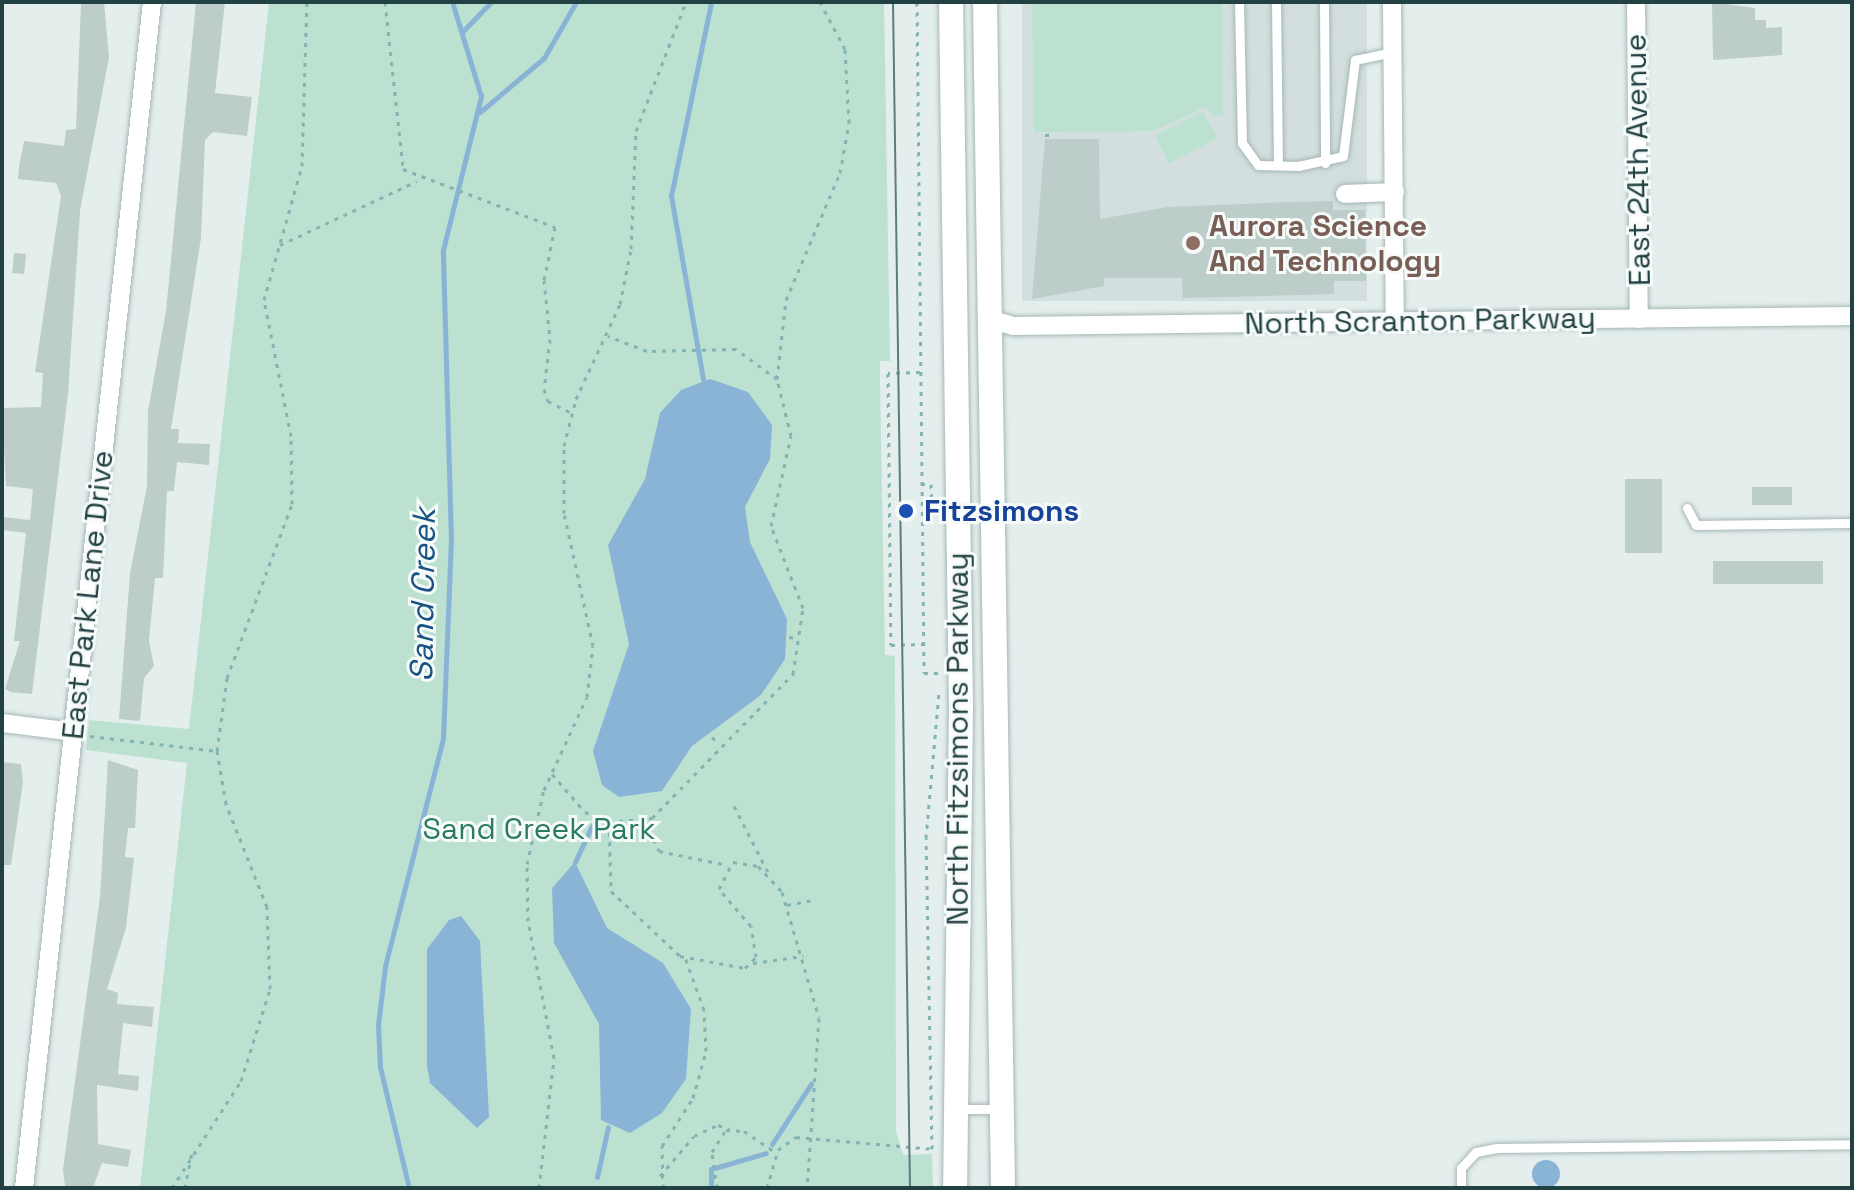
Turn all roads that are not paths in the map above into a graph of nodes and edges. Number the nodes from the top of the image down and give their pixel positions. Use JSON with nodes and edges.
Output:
{"nodes":[{"id":1,"x":152,"y":2,"type":"edge"},
{"id":2,"x":951,"y":2,"type":"edge"},
{"id":3,"x":985,"y":2,"type":"edge"},
{"id":4,"x":1239,"y":2,"type":"edge"},
{"id":5,"x":1276,"y":2,"type":"edge"},
{"id":6,"x":1324,"y":2,"type":"edge"},
{"id":7,"x":1392,"y":2,"type":"edge"},
{"id":8,"x":1636,"y":2,"type":"edge"},
{"id":9,"x":1393,"y":52,"type":"junction"},
{"id":10,"x":1325,"y":163,"type":"junction"},
{"id":11,"x":1278,"y":165,"type":"junction"},
{"id":12,"x":1395,"y":192,"type":"junction"},
{"id":13,"x":1345,"y":194,"type":"dead end"},
{"id":14,"x":1852,"y":316,"type":"edge"},
{"id":15,"x":989,"y":319,"type":"junction"},
{"id":16,"x":1639,"y":319,"type":"junction"},
{"id":17,"x":1395,"y":321,"type":"junction"},
{"id":18,"x":1687,"y":508,"type":"dead end"},
{"id":19,"x":1852,"y":523,"type":"edge"},
{"id":20,"x":2,"y":723,"type":"edge"},
{"id":21,"x":74,"y":732,"type":"junction"},
{"id":22,"x":953,"y":1109,"type":"junction"},
{"id":23,"x":1000,"y":1109,"type":"junction"},
{"id":24,"x":1852,"y":1144,"type":"edge"},
{"id":25,"x":24,"y":1188,"type":"edge"},
{"id":26,"x":955,"y":1188,"type":"edge"},
{"id":27,"x":1003,"y":1188,"type":"edge"},
{"id":28,"x":1461,"y":1188,"type":"edge"}],
"edges":[{"from":1,"to":21,"type":"street","name":"East Park Lane Drive"},
{"from":2,"to":22,"type":"main road","name":"North Fitzsimons Parkway"},
{"from":3,"to":15,"type":"main road","name":"North Fitzsimons Parkway"},
{"from":4,"to":11,"type":"lane"},
{"from":5,"to":11,"type":"lane"},
{"from":6,"to":10,"type":"lane"},
{"from":7,"to":9,"type":"street"},
{"from":8,"to":16,"type":"street","name":"East 24th Avenue"},
{"from":9,"to":10,"type":"lane"},
{"from":9,"to":12,"type":"street"},
{"from":10,"to":11,"type":"lane"},
{"from":12,"to":13,"type":"street"},
{"from":12,"to":17,"type":"street"},
{"from":14,"to":16,"type":"street","name":"North Scranton Parkway"},
{"from":15,"to":17,"type":"street","name":"North Scranton Parkway"},
{"from":15,"to":23,"type":"main road","name":"North Fitzsimons Parkway"},
{"from":16,"to":17,"type":"street","name":"North Scranton Parkway"},
{"from":18,"to":19,"type":"lane"},
{"from":20,"to":21,"type":"street"},
{"from":21,"to":25,"type":"street","name":"East Park Lane Drive"},
{"from":22,"to":23,"type":"lane"},
{"from":22,"to":26,"type":"main road","name":"North Fitzsimons Parkway"},
{"from":23,"to":27,"type":"main road","name":"North Fitzsimons Parkway"},
{"from":24,"to":28,"type":"lane"}]}
